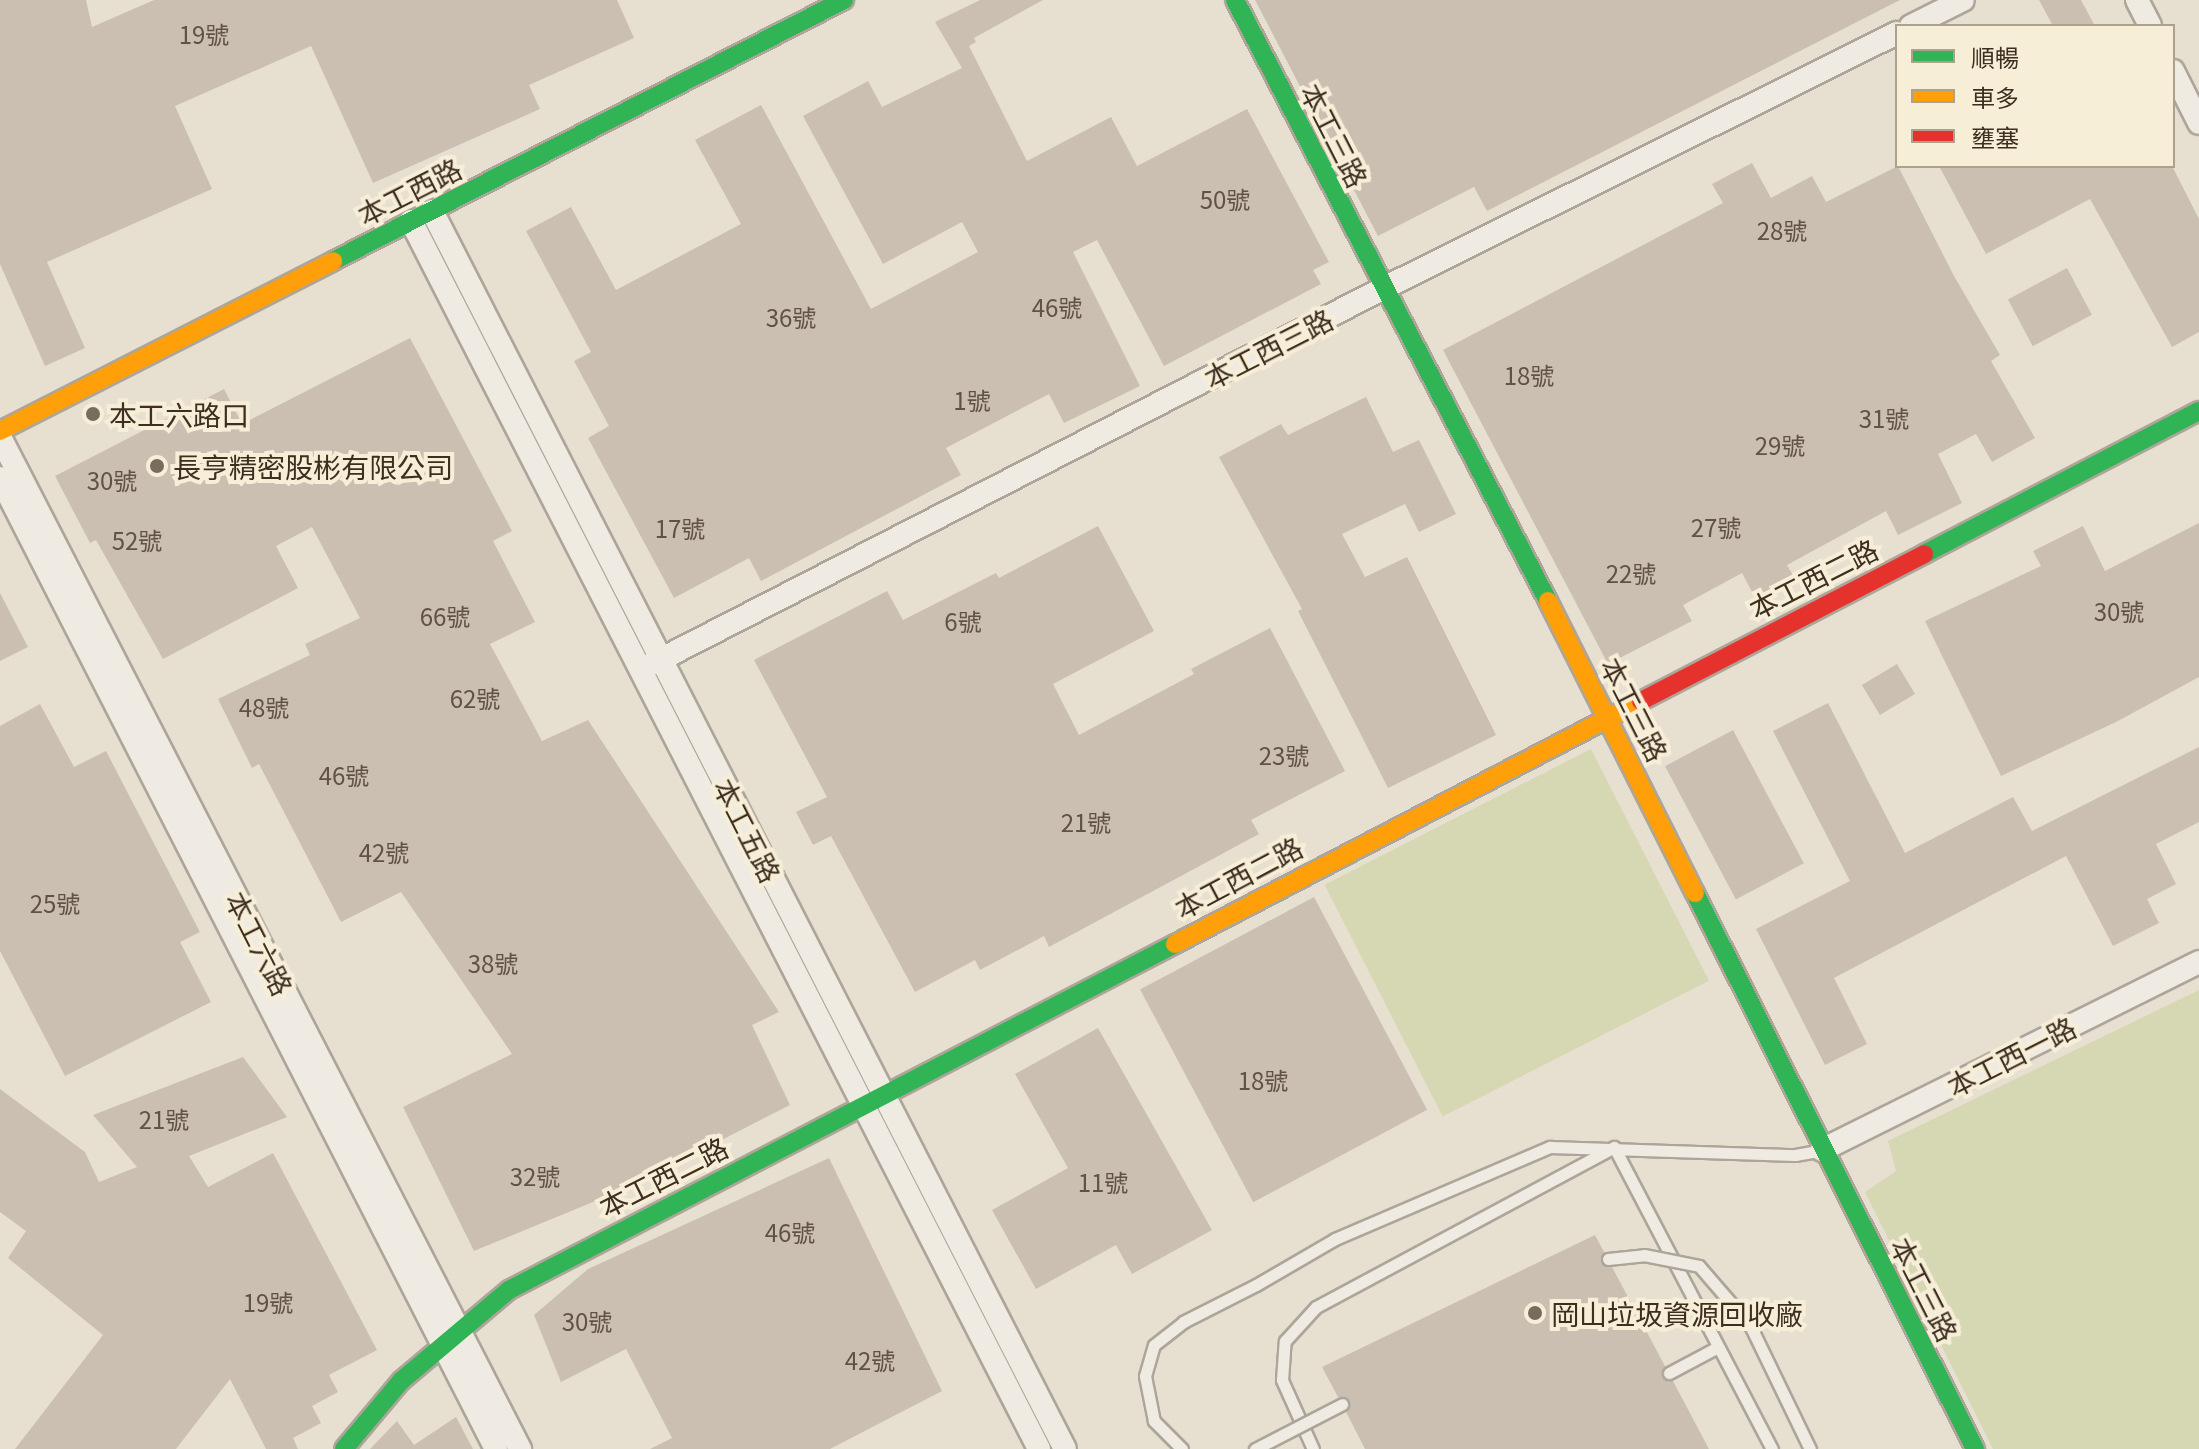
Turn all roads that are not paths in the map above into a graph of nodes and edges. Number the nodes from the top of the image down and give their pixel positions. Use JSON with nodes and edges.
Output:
{"nodes":[{"id":1,"x":844,"y":0,"type":"edge"},
{"id":2,"x":1235,"y":0,"type":"edge"},
{"id":3,"x":1963,"y":0,"type":"edge"},
{"id":4,"x":2137,"y":0,"type":"edge"},
{"id":5,"x":1915,"y":24,"type":"edge"},
{"id":6,"x":2149,"y":24,"type":"edge"},
{"id":7,"x":1895,"y":34,"type":"edge"},
{"id":8,"x":2175,"y":75,"type":"edge"},
{"id":9,"x":2199,"y":123,"type":"edge"},
{"id":10,"x":432,"y":211,"type":"junction"},
{"id":11,"x":411,"y":221,"type":"junction"},
{"id":12,"x":1382,"y":289,"type":"junction"},
{"id":13,"x":2199,"y":411,"type":"edge"},
{"id":14,"x":0,"y":434,"type":"edge"},
{"id":15,"x":0,"y":478,"type":"edge"},
{"id":16,"x":652,"y":664,"type":"junction"},
{"id":17,"x":1608,"y":716,"type":"junction"},
{"id":18,"x":2199,"y":962,"type":"edge"},
{"id":19,"x":883,"y":1094,"type":"junction"},
{"id":20,"x":863,"y":1105,"type":"junction"},
{"id":21,"x":1614,"y":1147,"type":"junction"},
{"id":22,"x":1822,"y":1150,"type":"junction"},
{"id":23,"x":1608,"y":1259,"type":"dead end"},
{"id":24,"x":451,"y":1340,"type":"junction"},
{"id":25,"x":1718,"y":1347,"type":"junction"},
{"id":26,"x":1669,"y":1373,"type":"dead end"},
{"id":27,"x":1342,"y":1404,"type":"dead end"},
{"id":28,"x":344,"y":1449,"type":"edge"},
{"id":29,"x":496,"y":1449,"type":"edge"},
{"id":30,"x":520,"y":1449,"type":"edge"},
{"id":31,"x":1039,"y":1449,"type":"edge"},
{"id":32,"x":1065,"y":1449,"type":"edge"},
{"id":33,"x":1182,"y":1449,"type":"edge"},
{"id":34,"x":1255,"y":1449,"type":"edge"},
{"id":35,"x":1313,"y":1449,"type":"edge"},
{"id":36,"x":1772,"y":1449,"type":"edge"},
{"id":37,"x":1810,"y":1449,"type":"edge"},
{"id":38,"x":1975,"y":1449,"type":"edge"}],
"edges":[{"from":1,"to":10,"type":"street","name":"本工西路"},
{"from":2,"to":12,"type":"street","name":"本工三路"},
{"from":3,"to":5,"type":"street"},
{"from":4,"to":6,"type":"street"},
{"from":7,"to":12,"type":"street","name":"本工西三路"},
{"from":8,"to":9,"type":"street"},
{"from":10,"to":11,"type":"street","name":"本工西路"},
{"from":10,"to":16,"type":"street","name":"本工五路"},
{"from":11,"to":14,"type":"street","name":"本工西路"},
{"from":11,"to":16,"type":"street","name":"本工五路"},
{"from":12,"to":16,"type":"street","name":"本工西三路"},
{"from":12,"to":17,"type":"street","name":"本工三路"},
{"from":13,"to":17,"type":"street","name":"本工西二路"},
{"from":14,"to":24,"type":"street","name":"本工六路"},
{"from":15,"to":24,"type":"street","name":"本工六路"},
{"from":16,"to":19,"type":"street","name":"本工五路"},
{"from":16,"to":20,"type":"street","name":"本工五路"},
{"from":17,"to":19,"type":"street","name":"本工西二路"},
{"from":17,"to":22,"type":"street","name":"本工三路"},
{"from":18,"to":22,"type":"street","name":"本工西一路"},
{"from":19,"to":20,"type":"street","name":"本工西二路"},
{"from":19,"to":32,"type":"street","name":"本工五路"},
{"from":20,"to":24,"type":"street","name":"本工西二路"},
{"from":20,"to":31,"type":"street","name":"本工五路"},
{"from":21,"to":22,"type":"lane"},
{"from":21,"to":25,"type":"lane"},
{"from":21,"to":33,"type":"lane"},
{"from":21,"to":35,"type":"lane"},
{"from":22,"to":38,"type":"street","name":"本工三路"},
{"from":23,"to":37,"type":"lane","bridge":true},
{"from":24,"to":28,"type":"street","name":"本工西二路"},
{"from":24,"to":29,"type":"street","name":"本工六路"},
{"from":24,"to":30,"type":"street","name":"本工六路"},
{"from":25,"to":26,"type":"lane"},
{"from":25,"to":36,"type":"lane"},
{"from":27,"to":34,"type":"lane","bridge":true}]}
